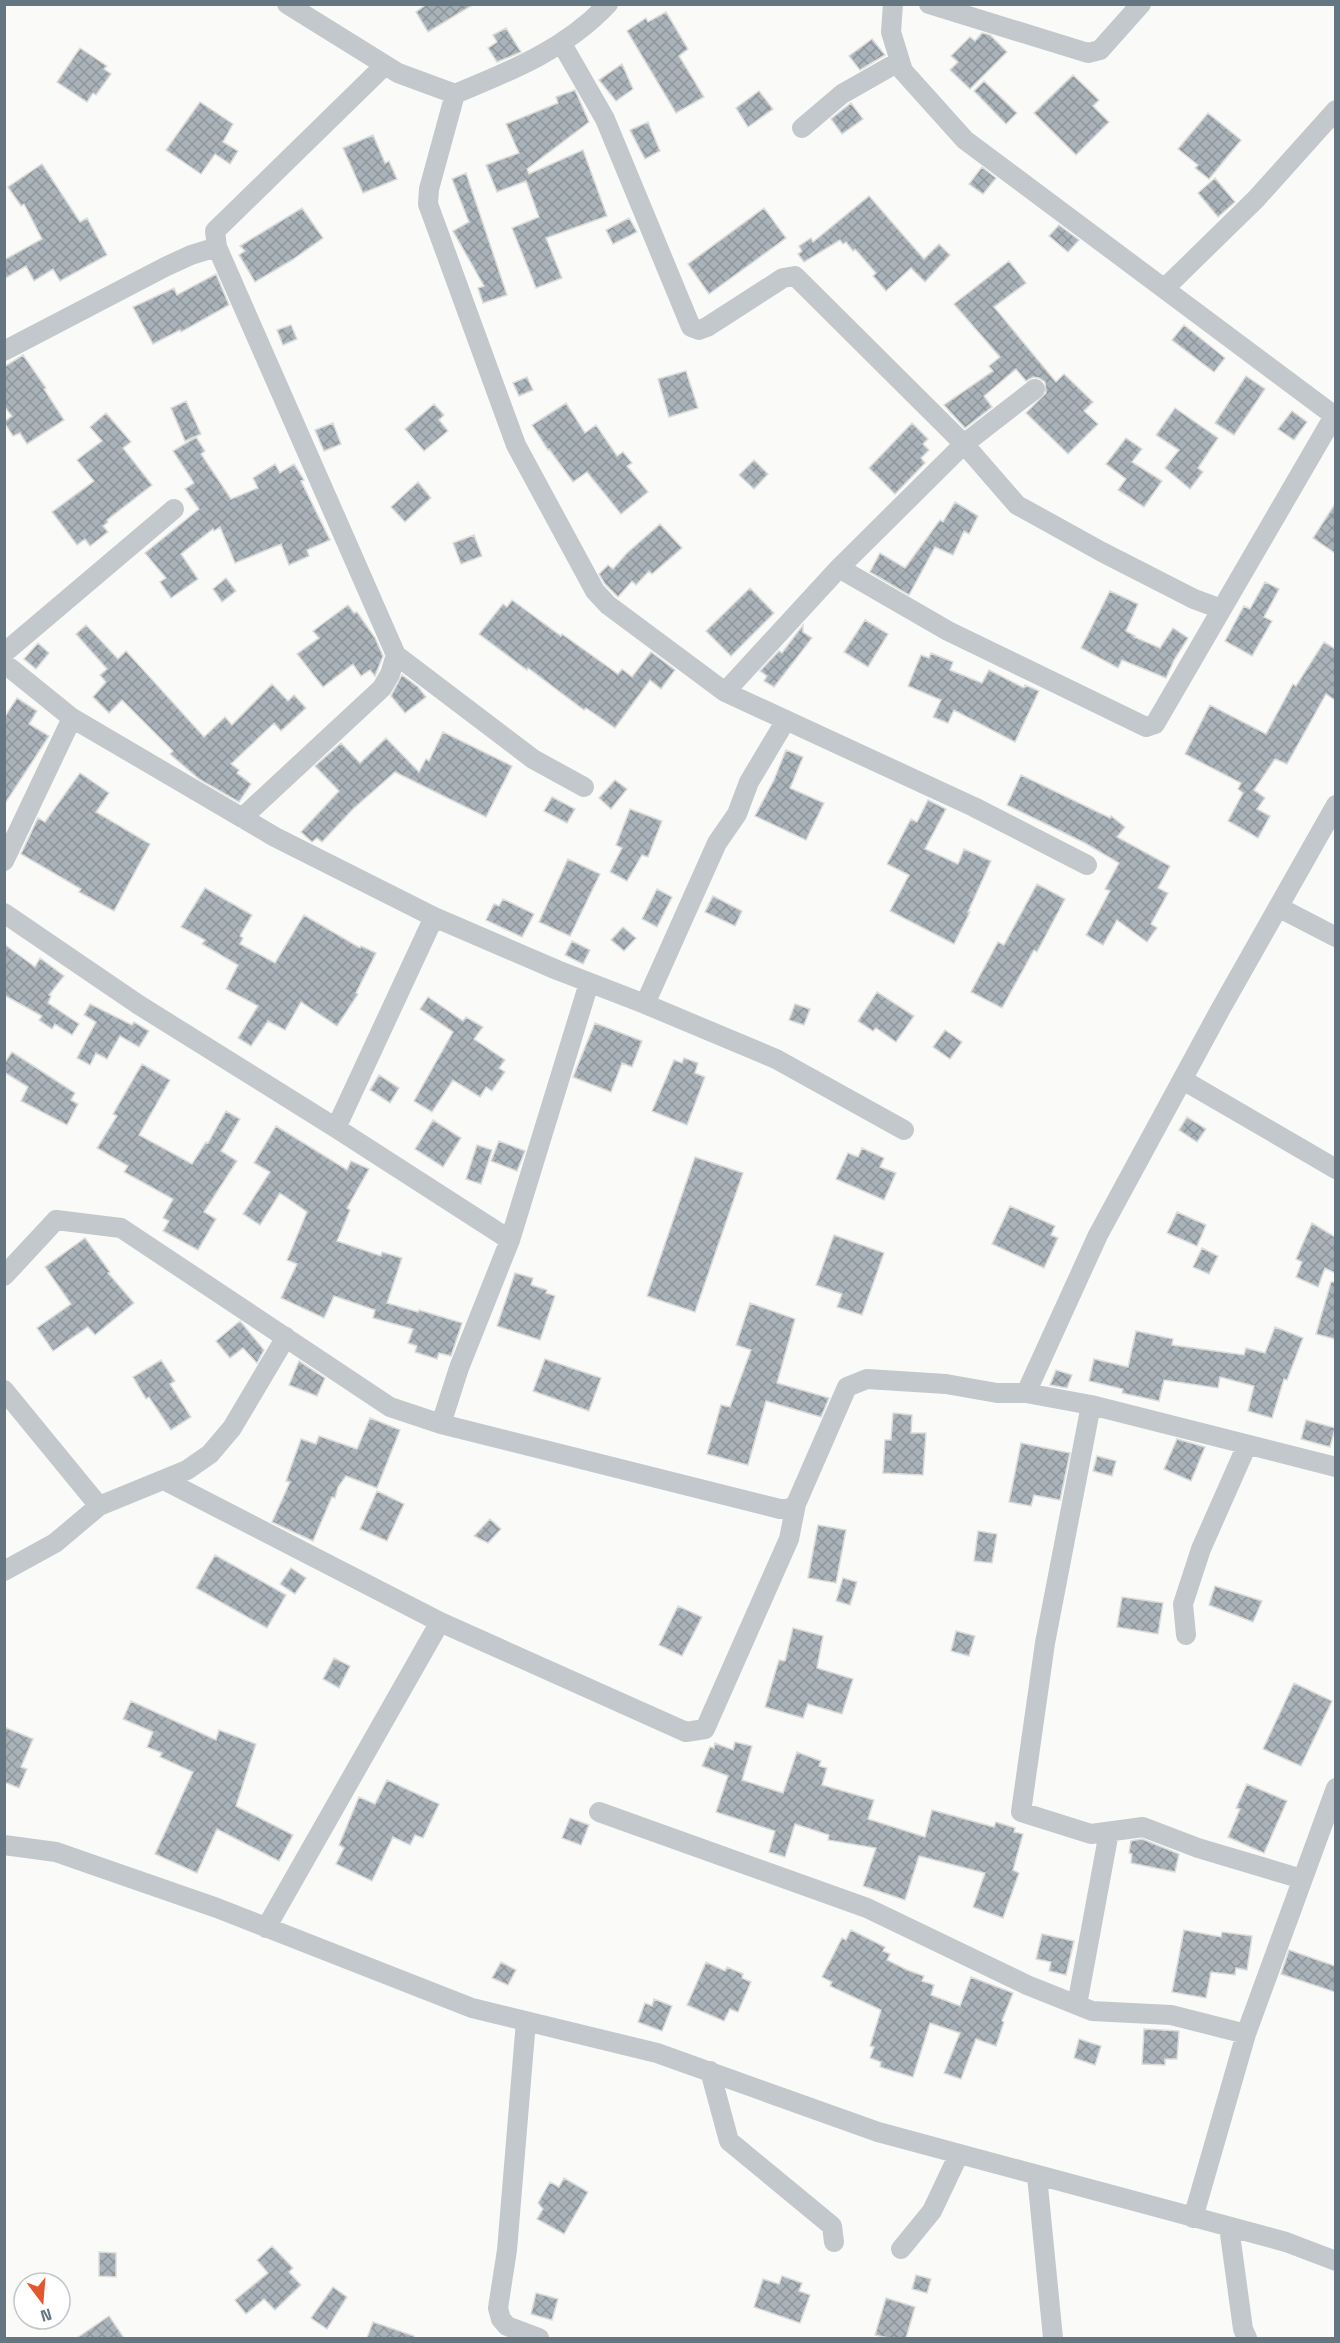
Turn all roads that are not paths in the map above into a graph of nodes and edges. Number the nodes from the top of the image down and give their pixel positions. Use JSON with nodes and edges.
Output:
{"nodes":[{"id":1,"x":287,"y":4,"type":"edge"},
{"id":2,"x":609,"y":4,"type":"edge"},
{"id":3,"x":893,"y":4,"type":"edge"},
{"id":4,"x":930,"y":4,"type":"edge"},
{"id":5,"x":1140,"y":4,"type":"edge"},
{"id":6,"x":562,"y":44,"type":"junction"},
{"id":7,"x":900,"y":61,"type":"junction"},
{"id":8,"x":385,"y":65,"type":"junction"},
{"id":9,"x":455,"y":94,"type":"junction"},
{"id":10,"x":1335,"y":110,"type":"edge"},
{"id":11,"x":802,"y":128,"type":"dead end"},
{"id":12,"x":217,"y":247,"type":"junction"},
{"id":13,"x":1165,"y":288,"type":"junction"},
{"id":14,"x":4,"y":351,"type":"edge"},
{"id":15,"x":1035,"y":389,"type":"dead end"},
{"id":16,"x":1335,"y":417,"type":"edge"},
{"id":17,"x":964,"y":444,"type":"junction"},
{"id":18,"x":174,"y":509,"type":"dead end"},
{"id":19,"x":839,"y":568,"type":"junction"},
{"id":20,"x":1221,"y":609,"type":"junction"},
{"id":21,"x":4,"y":653,"type":"edge"},
{"id":22,"x":396,"y":655,"type":"junction"},
{"id":23,"x":4,"y":663,"type":"edge"},
{"id":24,"x":725,"y":692,"type":"junction"},
{"id":25,"x":72,"y":718,"type":"junction"},
{"id":26,"x":786,"y":720,"type":"junction"},
{"id":27,"x":584,"y":787,"type":"dead end"},
{"id":28,"x":1335,"y":805,"type":"edge"},
{"id":29,"x":242,"y":818,"type":"junction"},
{"id":30,"x":4,"y":861,"type":"edge"},
{"id":31,"x":1087,"y":865,"type":"dead end"},
{"id":32,"x":1278,"y":907,"type":"junction"},
{"id":33,"x":4,"y":913,"type":"edge"},
{"id":34,"x":434,"y":917,"type":"junction"},
{"id":35,"x":1335,"y":937,"type":"edge"},
{"id":36,"x":589,"y":983,"type":"junction"},
{"id":37,"x":645,"y":1004,"type":"junction"},
{"id":38,"x":1183,"y":1080,"type":"junction"},
{"id":39,"x":336,"y":1128,"type":"junction"},
{"id":40,"x":904,"y":1130,"type":"dead end"},
{"id":41,"x":1335,"y":1169,"type":"edge"},
{"id":42,"x":510,"y":1240,"type":"junction"},
{"id":43,"x":4,"y":1276,"type":"edge"},
{"id":44,"x":286,"y":1337,"type":"junction"},
{"id":45,"x":4,"y":1390,"type":"edge"},
{"id":46,"x":1026,"y":1393,"type":"junction"},
{"id":47,"x":1090,"y":1405,"type":"junction"},
{"id":48,"x":441,"y":1424,"type":"junction"},
{"id":49,"x":1247,"y":1445,"type":"junction"},
{"id":50,"x":1335,"y":1467,"type":"edge"},
{"id":51,"x":164,"y":1480,"type":"junction"},
{"id":52,"x":796,"y":1504,"type":"junction"},
{"id":53,"x":99,"y":1506,"type":"junction"},
{"id":54,"x":4,"y":1571,"type":"edge"},
{"id":55,"x":440,"y":1622,"type":"junction"},
{"id":56,"x":1186,"y":1635,"type":"dead end"},
{"id":57,"x":1335,"y":1788,"type":"edge"},
{"id":58,"x":599,"y":1812,"type":"dead end"},
{"id":59,"x":1109,"y":1832,"type":"junction"},
{"id":60,"x":4,"y":1845,"type":"edge"},
{"id":61,"x":1302,"y":1879,"type":"junction"},
{"id":62,"x":266,"y":1928,"type":"junction"},
{"id":63,"x":1077,"y":2005,"type":"junction"},
{"id":64,"x":526,"y":2021,"type":"junction"},
{"id":65,"x":1246,"y":2034,"type":"junction"},
{"id":66,"x":710,"y":2071,"type":"junction"},
{"id":67,"x":959,"y":2154,"type":"junction"},
{"id":68,"x":1037,"y":2176,"type":"junction"},
{"id":69,"x":1193,"y":2217,"type":"junction"},
{"id":70,"x":1229,"y":2227,"type":"junction"},
{"id":71,"x":834,"y":2242,"type":"dead end"},
{"id":72,"x":901,"y":2249,"type":"dead end"},
{"id":73,"x":1335,"y":2260,"type":"edge"},
{"id":74,"x":539,"y":2338,"type":"edge"},
{"id":75,"x":1053,"y":2338,"type":"edge"},
{"id":76,"x":1247,"y":2338,"type":"edge"}],
"edges":[{"from":1,"to":8,"type":"street"},
{"from":2,"to":6,"type":"street"},
{"from":3,"to":7,"type":"street"},
{"from":4,"to":5,"type":"street"},
{"from":6,"to":9,"type":"street"},
{"from":6,"to":17,"type":"street"},
{"from":7,"to":11,"type":"street"},
{"from":7,"to":13,"type":"street"},
{"from":8,"to":9,"type":"street"},
{"from":8,"to":12,"type":"street"},
{"from":9,"to":24,"type":"street"},
{"from":10,"to":13,"type":"street"},
{"from":12,"to":14,"type":"street"},
{"from":12,"to":22,"type":"street"},
{"from":13,"to":16,"type":"street"},
{"from":15,"to":17,"type":"street"},
{"from":16,"to":20,"type":"street"},
{"from":17,"to":19,"type":"street"},
{"from":17,"to":20,"type":"street"},
{"from":18,"to":21,"type":"street"},
{"from":19,"to":20,"type":"street"},
{"from":19,"to":24,"type":"street"},
{"from":22,"to":27,"type":"street"},
{"from":22,"to":29,"type":"street"},
{"from":23,"to":25,"type":"street"},
{"from":24,"to":26,"type":"street"},
{"from":25,"to":29,"type":"street"},
{"from":25,"to":30,"type":"street"},
{"from":26,"to":31,"type":"street"},
{"from":26,"to":37,"type":"street"},
{"from":28,"to":32,"type":"street"},
{"from":29,"to":34,"type":"street"},
{"from":32,"to":35,"type":"street"},
{"from":32,"to":38,"type":"street"},
{"from":33,"to":39,"type":"street"},
{"from":34,"to":36,"type":"street"},
{"from":34,"to":39,"type":"street"},
{"from":36,"to":37,"type":"street"},
{"from":36,"to":42,"type":"street"},
{"from":37,"to":40,"type":"street"},
{"from":38,"to":41,"type":"street"},
{"from":38,"to":46,"type":"street"},
{"from":39,"to":42,"type":"street"},
{"from":42,"to":48,"type":"street"},
{"from":43,"to":44,"type":"street"},
{"from":44,"to":48,"type":"street"},
{"from":44,"to":51,"type":"street"},
{"from":45,"to":53,"type":"street"},
{"from":46,"to":47,"type":"street"},
{"from":46,"to":52,"type":"street"},
{"from":47,"to":49,"type":"street"},
{"from":47,"to":59,"type":"street"},
{"from":48,"to":52,"type":"street"},
{"from":49,"to":50,"type":"street"},
{"from":49,"to":56,"type":"street"},
{"from":51,"to":53,"type":"street"},
{"from":51,"to":55,"type":"street"},
{"from":52,"to":55,"type":"street"},
{"from":53,"to":54,"type":"street"},
{"from":55,"to":62,"type":"street"},
{"from":57,"to":61,"type":"street"},
{"from":58,"to":63,"type":"street"},
{"from":59,"to":61,"type":"street"},
{"from":59,"to":63,"type":"street"},
{"from":60,"to":62,"type":"street"},
{"from":61,"to":65,"type":"street"},
{"from":62,"to":64,"type":"street"},
{"from":63,"to":65,"type":"street"},
{"from":64,"to":66,"type":"street"},
{"from":64,"to":74,"type":"street"},
{"from":65,"to":69,"type":"street"},
{"from":66,"to":67,"type":"street"},
{"from":66,"to":71,"type":"street"},
{"from":67,"to":68,"type":"street"},
{"from":67,"to":72,"type":"street"},
{"from":68,"to":69,"type":"street"},
{"from":68,"to":75,"type":"street"},
{"from":69,"to":70,"type":"street"},
{"from":70,"to":73,"type":"street"},
{"from":70,"to":76,"type":"street"}]}
